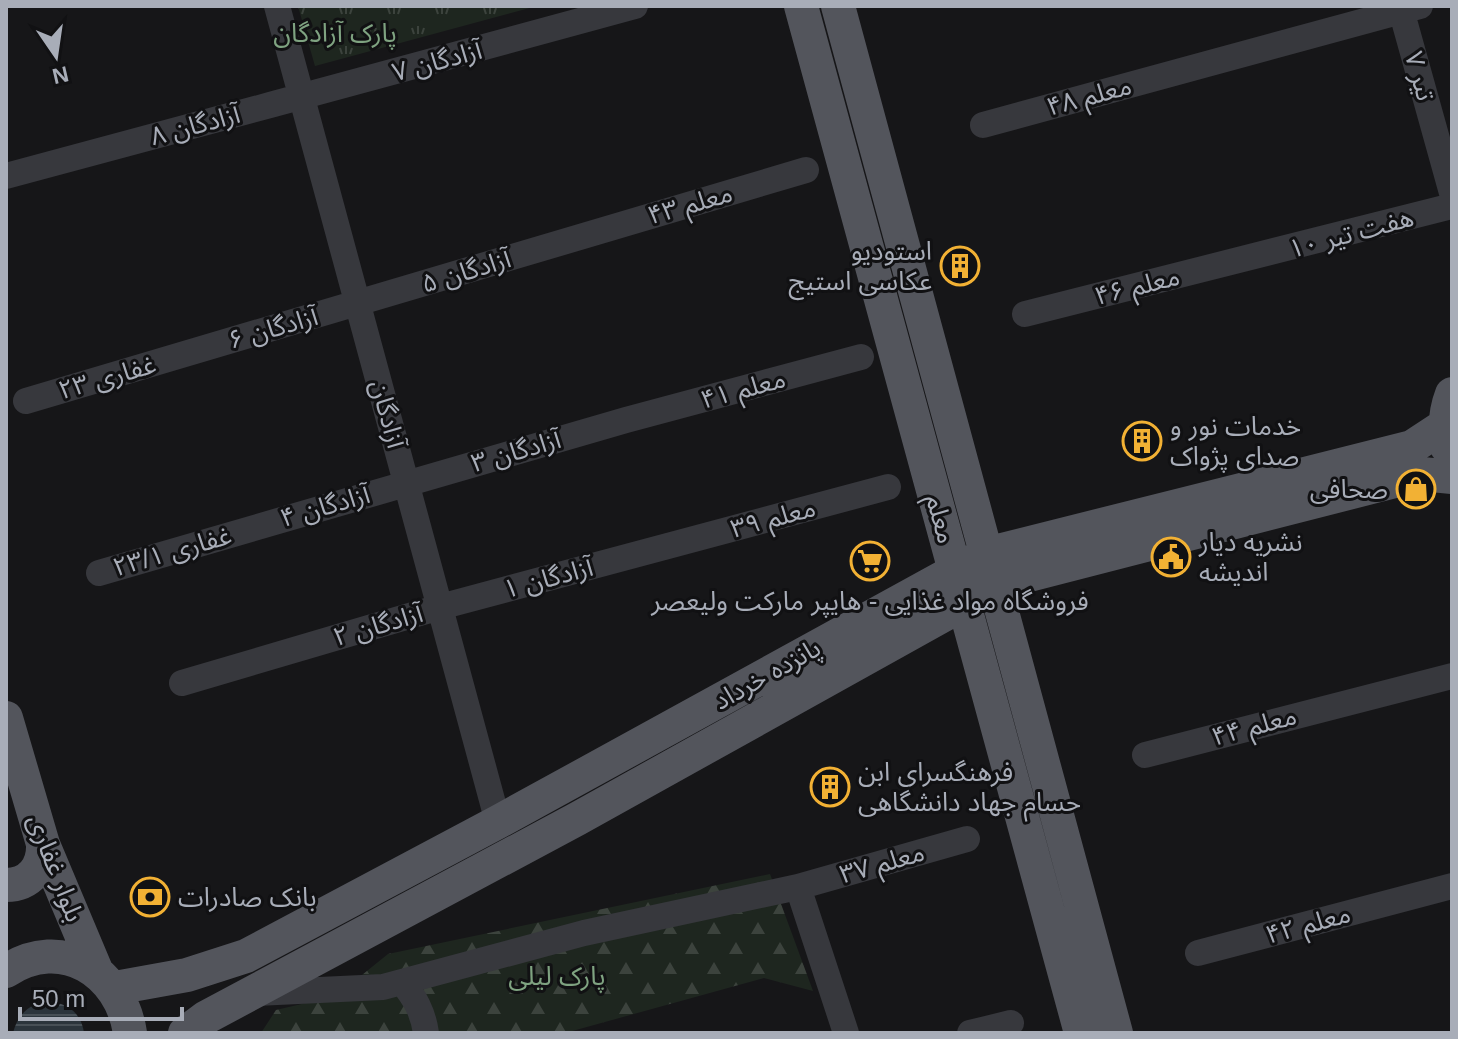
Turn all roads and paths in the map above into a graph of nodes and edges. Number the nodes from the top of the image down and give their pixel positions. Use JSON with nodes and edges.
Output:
{"nodes":[{"id":1,"x":277,"y":6,"type":"edge"},
{"id":2,"x":635,"y":6,"type":"edge"},
{"id":3,"x":801,"y":6,"type":"edge"},
{"id":4,"x":838,"y":6,"type":"edge"},
{"id":5,"x":1407,"y":8,"type":"edge"},
{"id":6,"x":301,"y":96,"type":"junction"},
{"id":7,"x":983,"y":125,"type":"dead end"},
{"id":8,"x":806,"y":170,"type":"dead end"},
{"id":9,"x":6,"y":176,"type":"edge"},
{"id":10,"x":1452,"y":193,"type":"edge"},
{"id":11,"x":1452,"y":206,"type":"edge"},
{"id":12,"x":574,"y":238,"type":"joint"},
{"id":13,"x":1250,"y":259,"type":"joint"},
{"id":14,"x":358,"y":303,"type":"junction"},
{"id":15,"x":1025,"y":314,"type":"dead end"},
{"id":16,"x":188,"y":353,"type":"joint"},
{"id":17,"x":861,"y":357,"type":"dead end"},
{"id":18,"x":26,"y":401,"type":"dead end"},
{"id":19,"x":626,"y":420,"type":"joint"},
{"id":20,"x":1449,"y":426,"type":"edge"},
{"id":21,"x":1452,"y":477,"type":"edge"},
{"id":22,"x":406,"y":483,"type":"junction"},
{"id":23,"x":888,"y":487,"type":"dead end"},
{"id":24,"x":245,"y":530,"type":"joint"},
{"id":25,"x":657,"y":548,"type":"joint"},
{"id":26,"x":986,"y":554,"type":"junction"},
{"id":27,"x":955,"y":569,"type":"junction"},
{"id":28,"x":99,"y":573,"type":"dead end"},
{"id":29,"x":994,"y":587,"type":"junction"},
{"id":30,"x":964,"y":604,"type":"junction"},
{"id":31,"x":440,"y":607,"type":"junction"},
{"id":32,"x":1452,"y":676,"type":"edge"},
{"id":33,"x":182,"y":683,"type":"dead end"},
{"id":34,"x":6,"y":718,"type":"edge"},
{"id":35,"x":1145,"y":755,"type":"dead end"},
{"id":36,"x":498,"y":822,"type":"junction"},
{"id":37,"x":967,"y":839,"type":"dead end"},
{"id":38,"x":43,"y":844,"type":"junction"},
{"id":39,"x":6,"y":885,"type":"edge"},
{"id":40,"x":1452,"y":886,"type":"edge"},
{"id":41,"x":798,"y":887,"type":"junction"},
{"id":42,"x":1198,"y":953,"type":"dead end"},
{"id":43,"x":6,"y":971,"type":"edge"},
{"id":44,"x":106,"y":979,"type":"junction"},
{"id":45,"x":402,"y":982,"type":"junction"},
{"id":46,"x":252,"y":993,"type":"junction"},
{"id":47,"x":1011,"y":1023,"type":"dead end"},
{"id":48,"x":130,"y":1033,"type":"edge"},
{"id":49,"x":185,"y":1033,"type":"edge"},
{"id":50,"x":426,"y":1033,"type":"edge"},
{"id":51,"x":846,"y":1033,"type":"edge"},
{"id":52,"x":970,"y":1033,"type":"edge"},
{"id":53,"x":1081,"y":1033,"type":"edge"},
{"id":54,"x":1116,"y":1033,"type":"edge"}],
"edges":[{"from":1,"to":6,"type":"street","name":"آزادگان"},
{"from":2,"to":6,"type":"street","name":"آزادگان ۷"},
{"from":3,"to":27,"type":"main road","name":"معلم"},
{"from":4,"to":26,"type":"main road","name":"معلم"},
{"from":5,"to":7,"type":"street","name":"معلم ۴۸"},
{"from":5,"to":10,"type":"street","name":"۷ تیر"},
{"from":6,"to":9,"type":"street","name":"آزادگان ۸"},
{"from":6,"to":14,"type":"street","name":"آزادگان"},
{"from":8,"to":12,"type":"street","name":"معلم ۴۳"},
{"from":11,"to":13,"type":"street","name":"هفت تیر ۱۰"},
{"from":12,"to":14,"type":"street","name":"آزادگان ۵"},
{"from":13,"to":15,"type":"street","name":"معلم ۴۶"},
{"from":14,"to":16,"type":"street","name":"آزادگان ۶"},
{"from":14,"to":22,"type":"street","name":"آزادگان"},
{"from":16,"to":18,"type":"street","name":"غفاری ۲۳"},
{"from":17,"to":19,"type":"street","name":"معلم ۴۱"},
{"from":19,"to":22,"type":"street","name":"آزادگان ۳"},
{"from":20,"to":26,"type":"main road","name":"پانزده خرداد"},
{"from":21,"to":29,"type":"main road","name":"پانزده خرداد"},
{"from":22,"to":24,"type":"street","name":"آزادگان ۴"},
{"from":22,"to":31,"type":"street","name":"آزادگان"},
{"from":23,"to":25,"type":"street","name":"معلم ۳۹"},
{"from":24,"to":28,"type":"street","name":"غفاری ۲۳/۱"},
{"from":25,"to":31,"type":"street","name":"آزادگان ۱"},
{"from":26,"to":27,"type":"main road","name":"پانزده خرداد"},
{"from":26,"to":29,"type":"main road","name":"معلم"},
{"from":27,"to":30,"type":"main road","name":"معلم"},
{"from":27,"to":36,"type":"main road","name":"پانزده خرداد"},
{"from":29,"to":30,"type":"main road","name":"پانزده خرداد"},
{"from":29,"to":54,"type":"main road","name":"معلم"},
{"from":30,"to":46,"type":"main road","name":"پانزده خرداد"},
{"from":30,"to":53,"type":"main road","name":"معلم"},
{"from":31,"to":33,"type":"street","name":"آزادگان ۲"},
{"from":31,"to":36,"type":"street","name":"آزادگان"},
{"from":32,"to":35,"type":"street","name":"معلم ۴۴"},
{"from":34,"to":38,"type":"main road","name":"بلوار غفاری"},
{"from":36,"to":44,"type":"main road","name":"پانزده خرداد"},
{"from":37,"to":41,"type":"street","name":"معلم ۳۷"},
{"from":38,"to":39,"type":"main road"},
{"from":38,"to":44,"type":"main road","name":"بلوار غفاری"},
{"from":40,"to":42,"type":"street","name":"معلم ۴۲"},
{"from":41,"to":45,"type":"street","name":"معلم ۳۷"},
{"from":41,"to":51,"type":"street"},
{"from":43,"to":44,"type":"main road"},
{"from":44,"to":48,"type":"main road","name":"بلوار غفاری"},
{"from":45,"to":46,"type":"street","name":"معلم ۳۷"},
{"from":45,"to":50,"type":"street"},
{"from":46,"to":49,"type":"main road","name":"پانزده خرداد"},
{"from":47,"to":52,"type":"street"}]}
